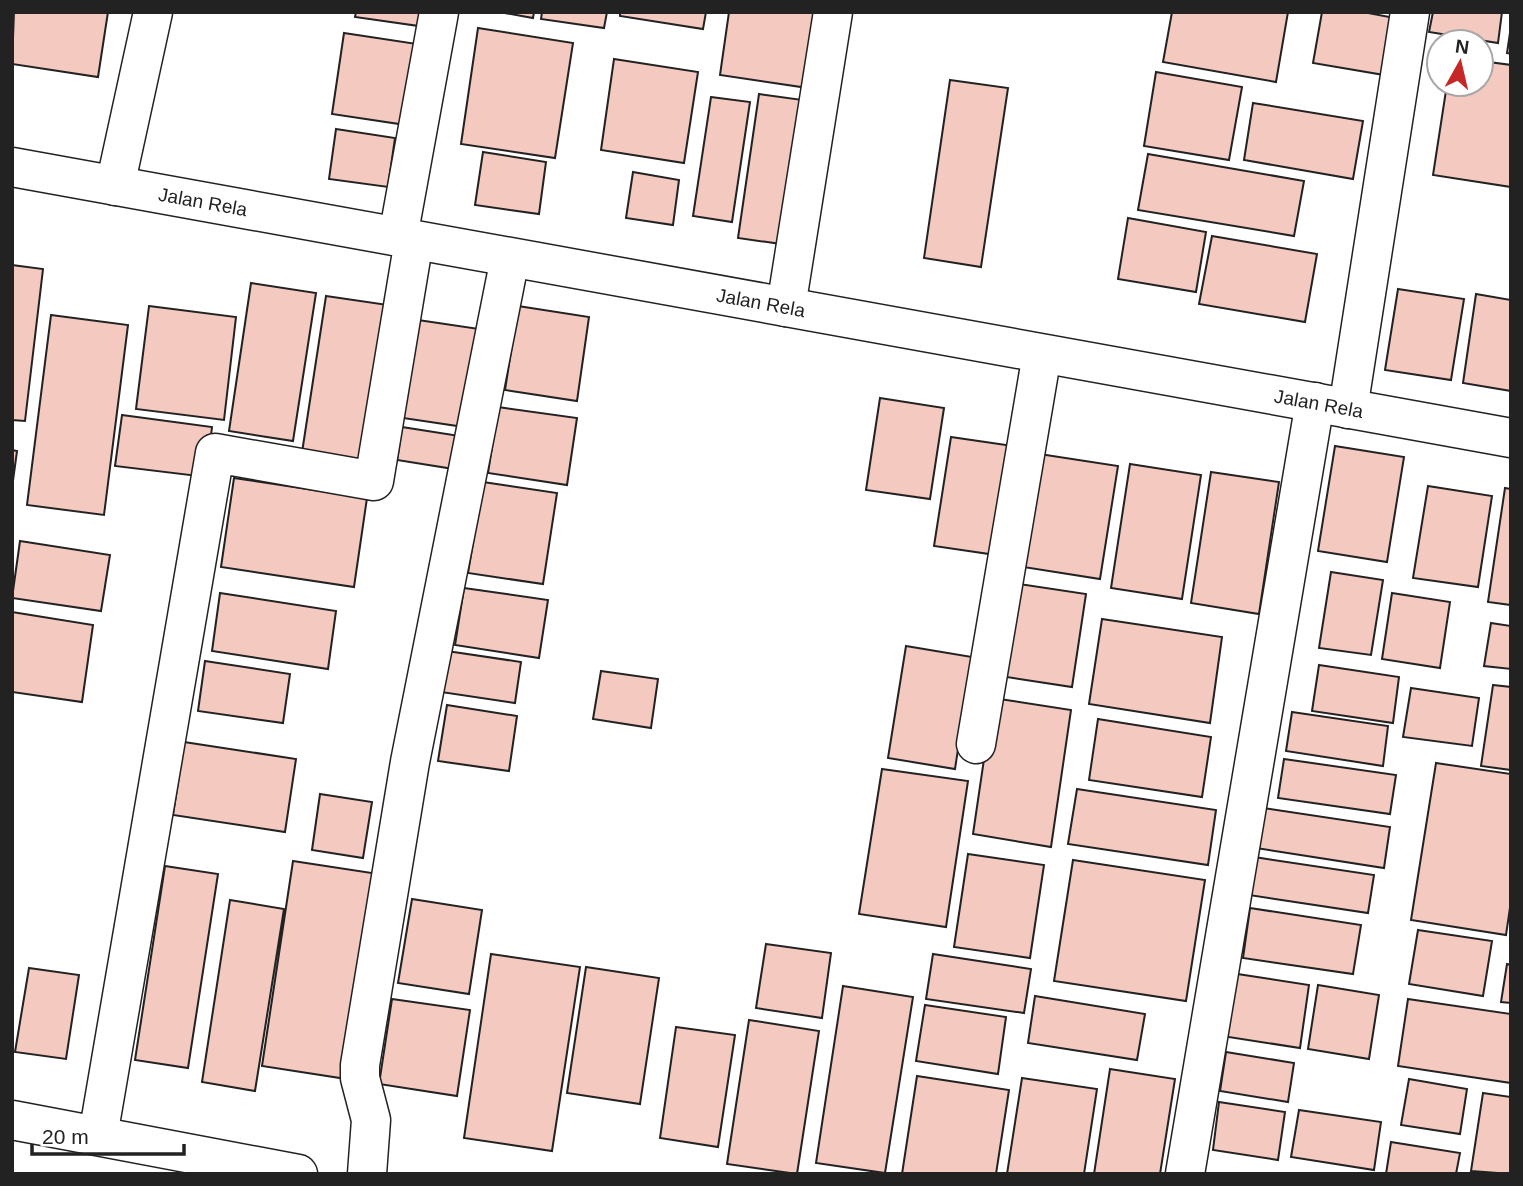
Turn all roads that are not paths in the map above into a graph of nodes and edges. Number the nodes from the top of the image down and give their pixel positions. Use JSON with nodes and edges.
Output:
{"nodes":[{"id":1,"x":153,"y":12,"type":"edge"},
{"id":2,"x":439,"y":12,"type":"edge"},
{"id":3,"x":832,"y":12,"type":"edge"},
{"id":4,"x":1410,"y":12,"type":"edge"},
{"id":5,"x":12,"y":167,"type":"edge"},
{"id":6,"x":115,"y":186,"type":"junction"},
{"id":7,"x":406,"y":239,"type":"junction"},
{"id":8,"x":510,"y":258,"type":"junction"},
{"id":9,"x":786,"y":307,"type":"junction"},
{"id":10,"x":1042,"y":354,"type":"junction"},
{"id":11,"x":1331,"y":406,"type":"junction"},
{"id":12,"x":1511,"y":438,"type":"edge"},
{"id":13,"x":976,"y":744,"type":"dead end"},
{"id":14,"x":12,"y":1120,"type":"edge"},
{"id":15,"x":98,"y":1136,"type":"junction"},
{"id":16,"x":298,"y":1174,"type":"edge"},
{"id":17,"x":367,"y":1174,"type":"edge"},
{"id":18,"x":1185,"y":1174,"type":"edge"}],
"edges":[{"from":1,"to":6,"type":"street"},
{"from":2,"to":7,"type":"street"},
{"from":3,"to":9,"type":"street"},
{"from":4,"to":11,"type":"street"},
{"from":5,"to":6,"type":"street","name":"Jalan Rela"},
{"from":6,"to":7,"type":"street","name":"Jalan Rela"},
{"from":7,"to":8,"type":"street","name":"Jalan Rela"},
{"from":7,"to":15,"type":"street"},
{"from":8,"to":9,"type":"street","name":"Jalan Rela"},
{"from":8,"to":17,"type":"street"},
{"from":9,"to":10,"type":"street","name":"Jalan Rela"},
{"from":10,"to":11,"type":"street","name":"Jalan Rela"},
{"from":10,"to":13,"type":"street"},
{"from":11,"to":12,"type":"street","name":"Jalan Rela"},
{"from":11,"to":18,"type":"street"},
{"from":14,"to":15,"type":"street"},
{"from":15,"to":16,"type":"street"}]}
